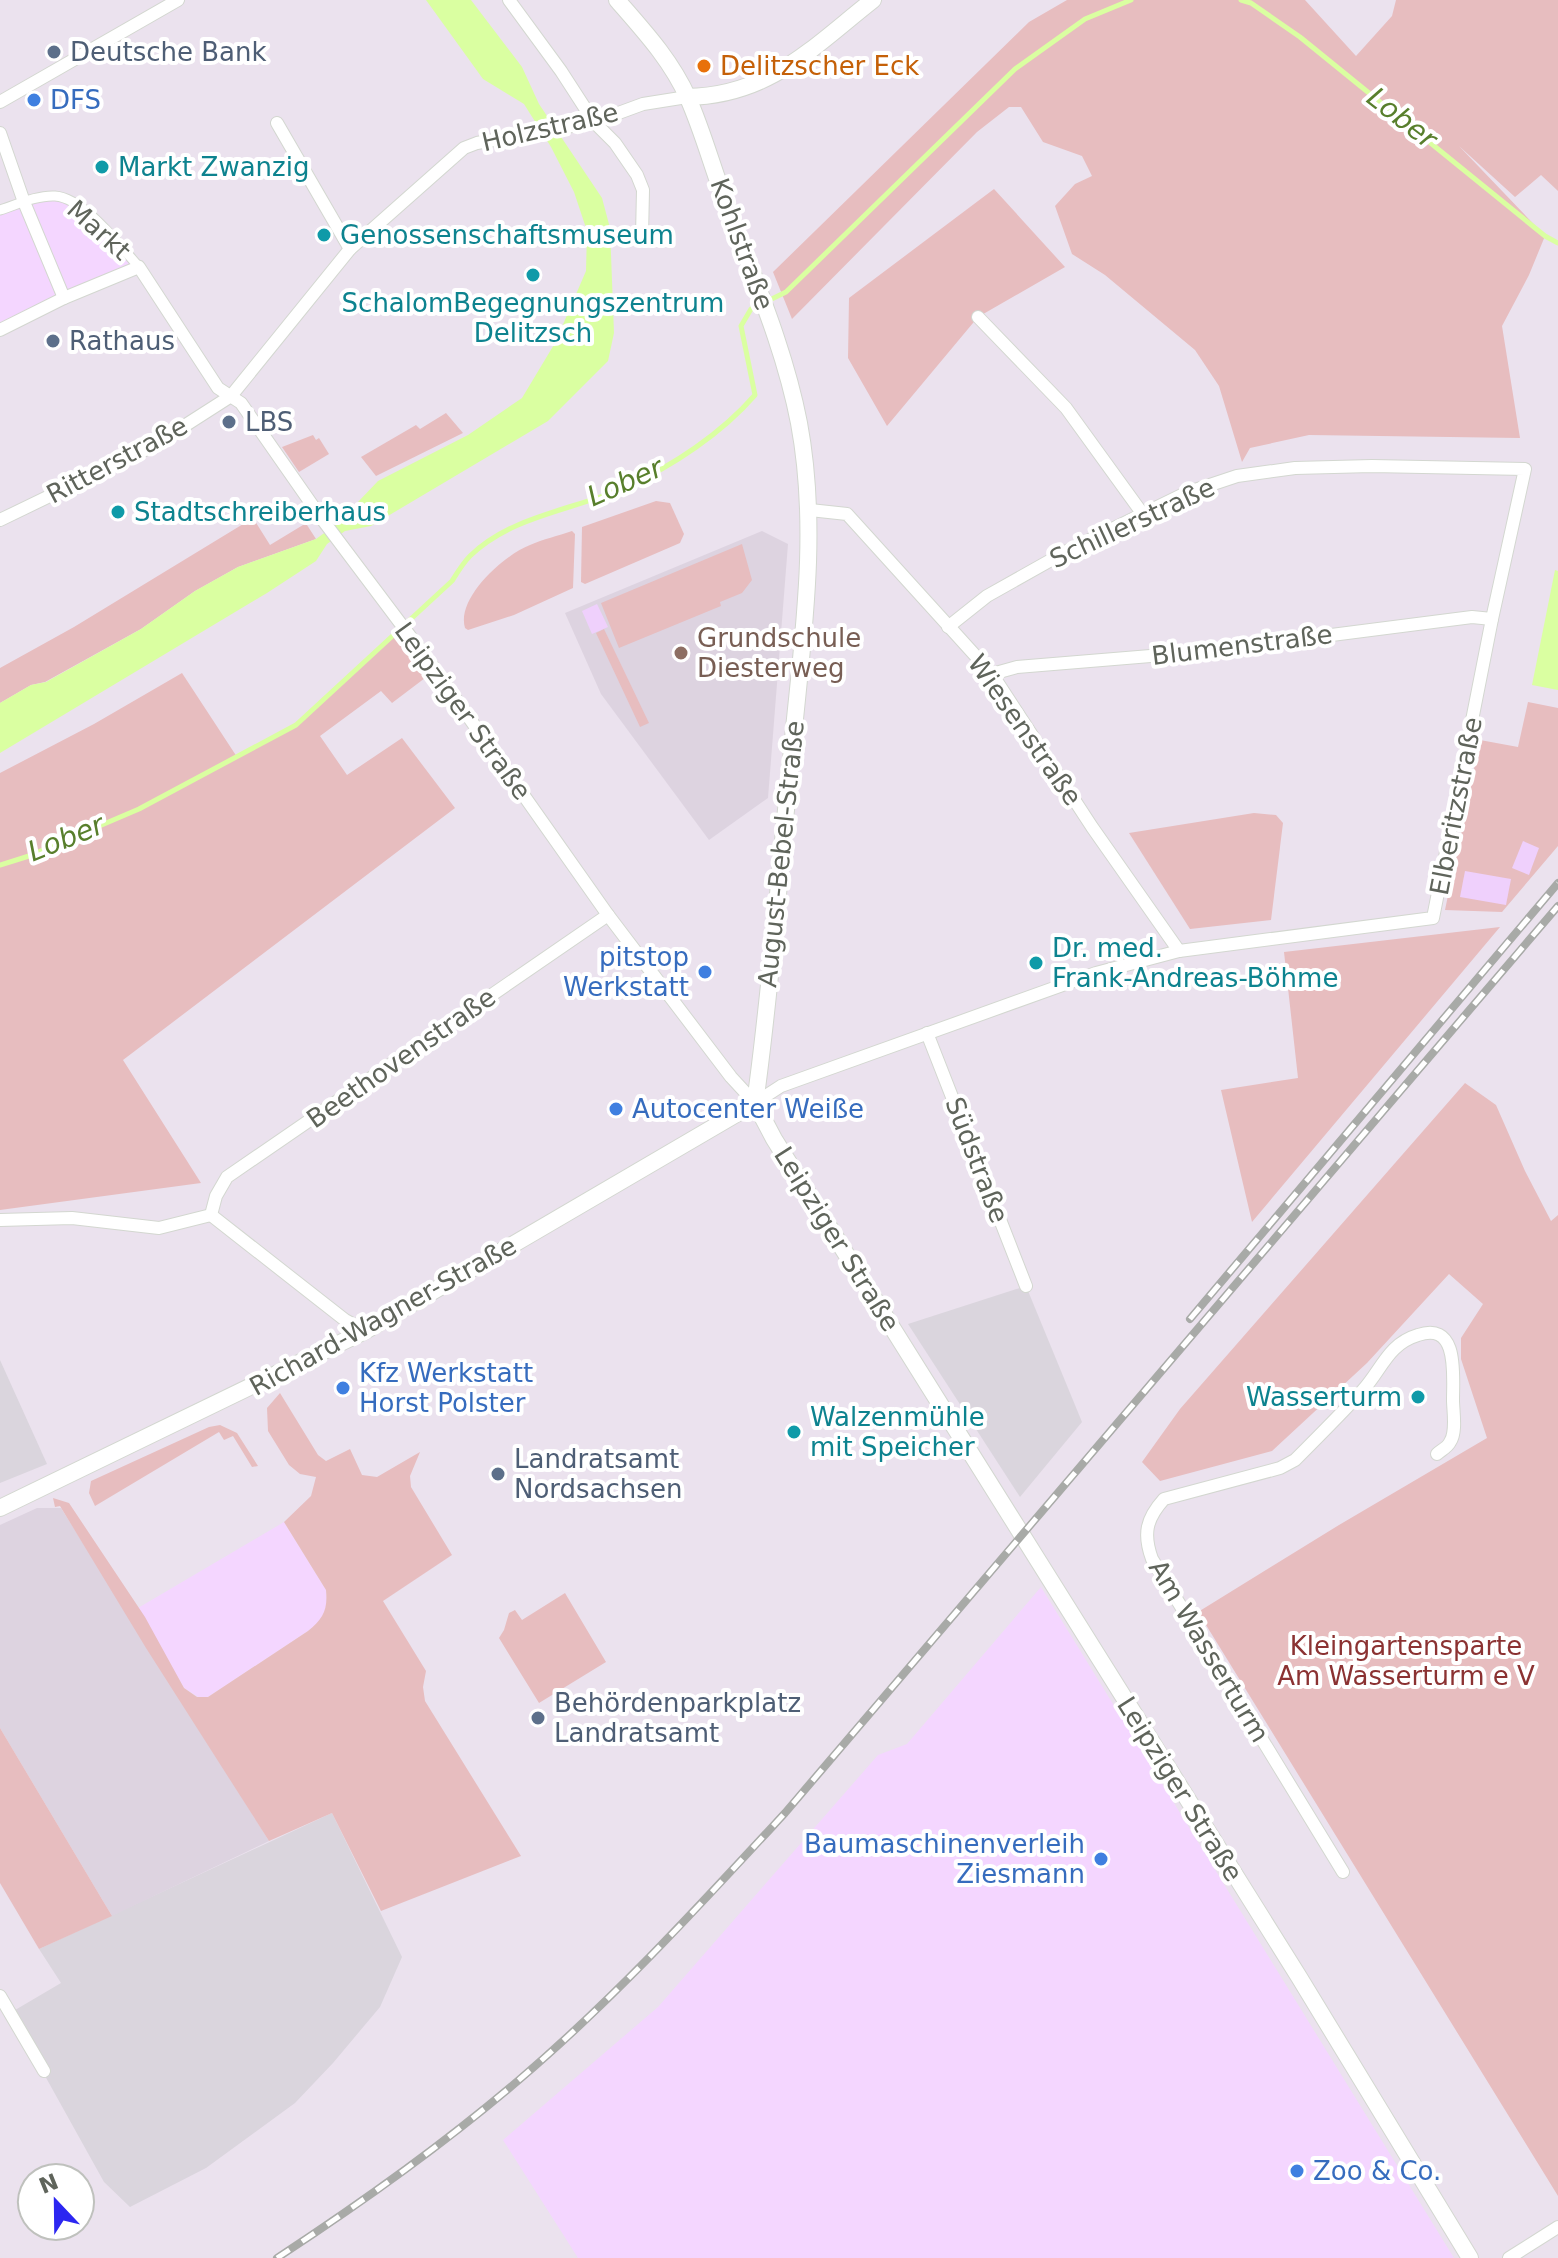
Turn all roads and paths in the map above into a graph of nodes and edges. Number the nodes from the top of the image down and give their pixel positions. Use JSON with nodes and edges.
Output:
{"nodes":[{"id":1,"x":178,"y":0,"type":"edge"},
{"id":2,"x":509,"y":0,"type":"edge"},
{"id":3,"x":617,"y":0,"type":"edge"},
{"id":4,"x":873,"y":0,"type":"edge"},
{"id":5,"x":687,"y":97,"type":"junction"},
{"id":6,"x":0,"y":102,"type":"edge"},
{"id":7,"x":594,"y":122,"type":"junction"},
{"id":8,"x":277,"y":123,"type":"dead end"},
{"id":9,"x":0,"y":133,"type":"edge"},
{"id":10,"x":24,"y":202,"type":"junction"},
{"id":11,"x":0,"y":210,"type":"edge"},
{"id":12,"x":642,"y":236,"type":"dead end"},
{"id":13,"x":350,"y":249,"type":"junction"},
{"id":14,"x":139,"y":267,"type":"junction"},
{"id":15,"x":64,"y":298,"type":"junction"},
{"id":16,"x":978,"y":317,"type":"dead end"},
{"id":17,"x":0,"y":330,"type":"edge"},
{"id":18,"x":231,"y":396,"type":"junction"},
{"id":19,"x":1525,"y":469,"type":"joint"},
{"id":20,"x":810,"y":510,"type":"junction"},
{"id":21,"x":1142,"y":513,"type":"junction"},
{"id":22,"x":0,"y":520,"type":"edge"},
{"id":23,"x":1492,"y":619,"type":"junction"},
{"id":24,"x":948,"y":627,"type":"junction"},
{"id":25,"x":992,"y":674,"type":"junction"},
{"id":26,"x":608,"y":915,"type":"junction"},
{"id":27,"x":1179,"y":951,"type":"junction"},
{"id":28,"x":927,"y":1033,"type":"junction"},
{"id":29,"x":755,"y":1103,"type":"junction"},
{"id":30,"x":211,"y":1215,"type":"junction"},
{"id":31,"x":0,"y":1220,"type":"edge"},
{"id":32,"x":1026,"y":1286,"type":"dead end"},
{"id":33,"x":365,"y":1331,"type":"junction"},
{"id":34,"x":1437,"y":1454,"type":"dead end"},
{"id":35,"x":0,"y":1508,"type":"edge"},
{"id":36,"x":1343,"y":1872,"type":"dead end"},
{"id":37,"x":0,"y":1996,"type":"edge"},
{"id":38,"x":44,"y":2071,"type":"dead end"},
{"id":39,"x":1558,"y":2227,"type":"edge"},
{"id":40,"x":1470,"y":2258,"type":"edge"},
{"id":41,"x":1509,"y":2258,"type":"edge"}],
"edges":[{"from":1,"to":6,"type":"street"},
{"from":2,"to":7,"type":"street"},
{"from":3,"to":5,"type":"street","name":"Kohlstraße"},
{"from":4,"to":5,"type":"street"},
{"from":5,"to":7,"type":"street","name":"Holzstraße"},
{"from":5,"to":20,"type":"street","name":"Kohlstraße"},
{"from":7,"to":12,"type":"street"},
{"from":7,"to":13,"type":"street","name":"Holzstraße"},
{"from":8,"to":13,"type":"street"},
{"from":9,"to":10,"type":"street"},
{"from":10,"to":11,"type":"street","name":"Markt"},
{"from":10,"to":14,"type":"street","name":"Markt"},
{"from":10,"to":15,"type":"street","name":"Markt"},
{"from":13,"to":18,"type":"street","name":"Holzstraße"},
{"from":14,"to":15,"type":"street","name":"Markt"},
{"from":14,"to":18,"type":"street","name":"Leipziger Straße"},
{"from":15,"to":17,"type":"street","name":"Markt"},
{"from":16,"to":21,"type":"street"},
{"from":18,"to":22,"type":"street","name":"Ritterstraße"},
{"from":18,"to":26,"type":"street","name":"Leipziger Straße"},
{"from":19,"to":21,"type":"street","name":"Schillerstraße"},
{"from":19,"to":23,"type":"street","name":"Elberitzstraße"},
{"from":20,"to":24,"type":"street","name":"Wiesenstraße"},
{"from":20,"to":29,"type":"street","name":"August-Bebel-Straße"},
{"from":21,"to":24,"type":"street","name":"Schillerstraße"},
{"from":23,"to":25,"type":"street","name":"Blumenstraße"},
{"from":23,"to":27,"type":"street","name":"Elberitzstraße"},
{"from":24,"to":25,"type":"street","name":"Wiesenstraße"},
{"from":25,"to":27,"type":"street","name":"Wiesenstraße"},
{"from":26,"to":29,"type":"street","name":"Leipziger Straße"},
{"from":26,"to":30,"type":"street","name":"Beethovenstraße"},
{"from":27,"to":28,"type":"street","name":"Elberitzstraße"},
{"from":28,"to":29,"type":"street","name":"Elberitzstraße"},
{"from":28,"to":32,"type":"street","name":"Südstraße"},
{"from":29,"to":33,"type":"street","name":"Richard-Wagner-Straße"},
{"from":29,"to":40,"type":"street","name":"Leipziger Straße"},
{"from":30,"to":31,"type":"street"},
{"from":30,"to":33,"type":"street"},
{"from":33,"to":35,"type":"street","name":"Richard-Wagner-Straße"},
{"from":34,"to":36,"type":"street","name":"Am Wasserturm"},
{"from":37,"to":38,"type":"street"},
{"from":39,"to":41,"type":"street"}]}
